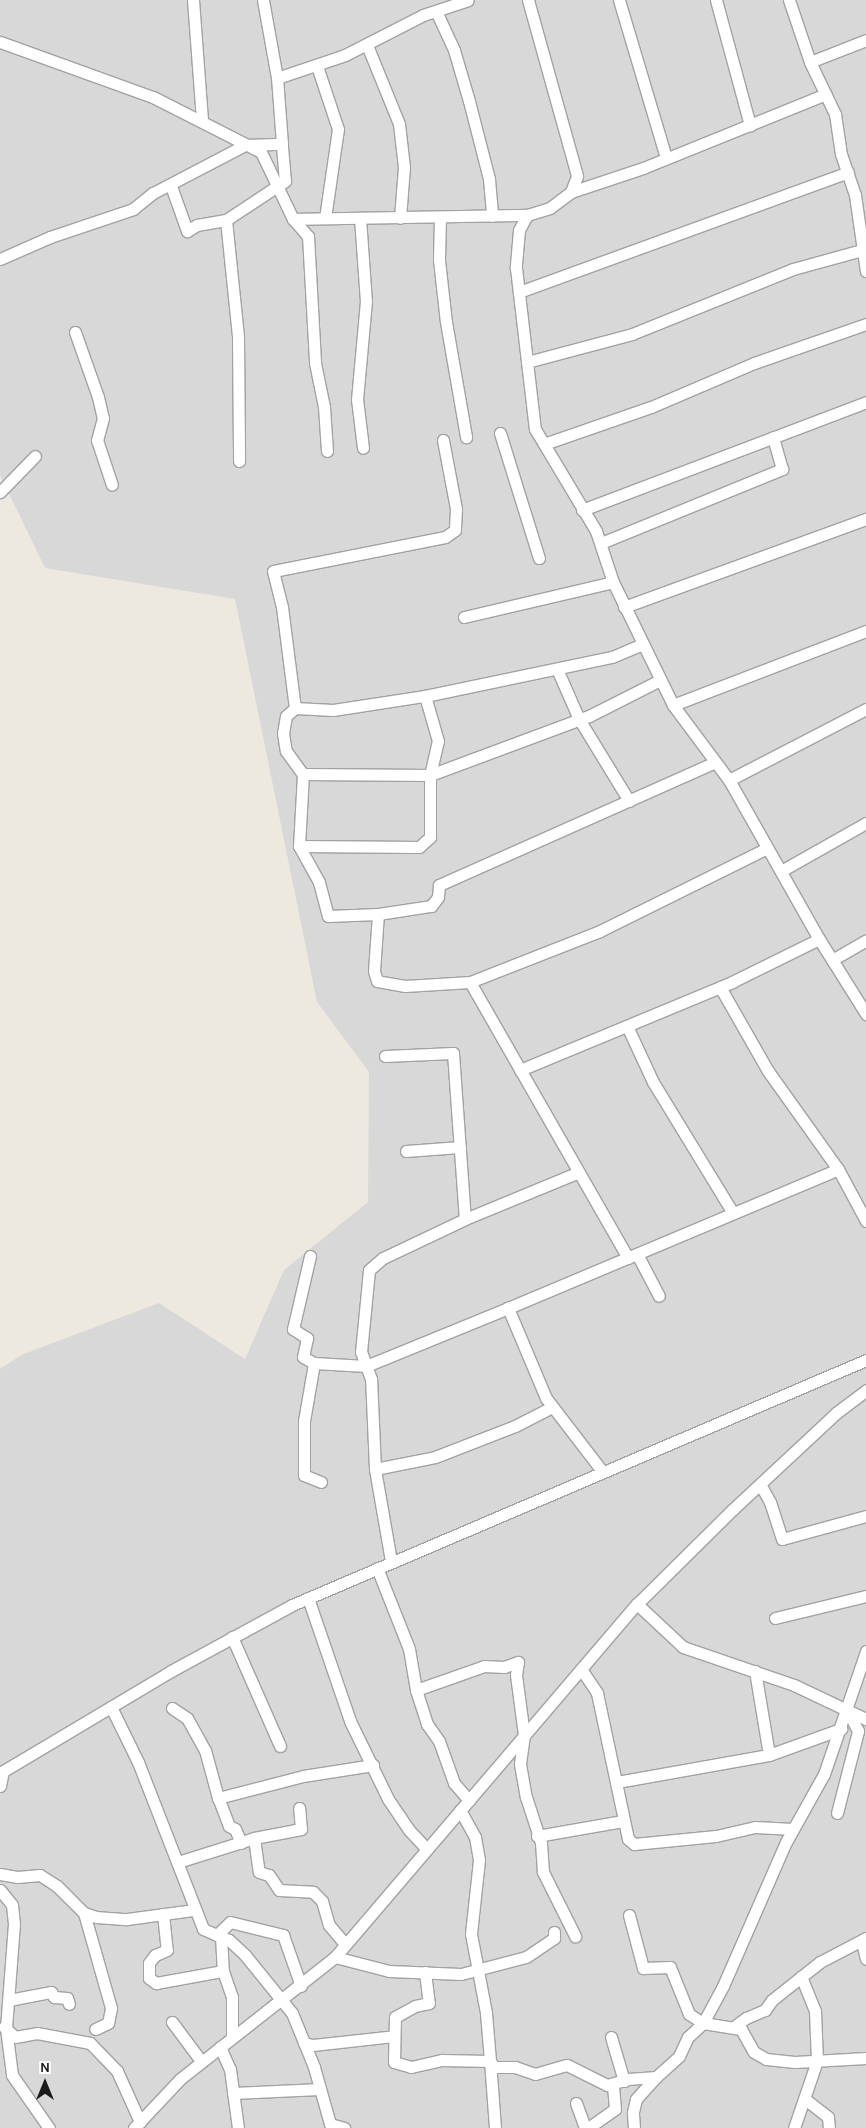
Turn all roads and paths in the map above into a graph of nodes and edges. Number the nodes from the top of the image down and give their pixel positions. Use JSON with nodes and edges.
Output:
{"nodes":[{"id":1,"x":193,"y":0,"type":"edge"},
{"id":2,"x":263,"y":0,"type":"edge"},
{"id":3,"x":468,"y":0,"type":"edge"},
{"id":4,"x":528,"y":0,"type":"edge"},
{"id":5,"x":619,"y":0,"type":"edge"},
{"id":6,"x":716,"y":0,"type":"edge"},
{"id":7,"x":789,"y":0,"type":"edge"},
{"id":8,"x":436,"y":11,"type":"junction"},
{"id":9,"x":866,"y":40,"type":"edge"},
{"id":10,"x":0,"y":42,"type":"edge"},
{"id":11,"x":367,"y":46,"type":"junction"},
{"id":12,"x":810,"y":62,"type":"junction"},
{"id":13,"x":317,"y":66,"type":"junction"},
{"id":14,"x":277,"y":78,"type":"junction"},
{"id":15,"x":826,"y":94,"type":"junction"},
{"id":16,"x":202,"y":121,"type":"junction"},
{"id":17,"x":750,"y":126,"type":"junction"},
{"id":18,"x":282,"y":144,"type":"junction"},
{"id":19,"x":245,"y":145,"type":"junction"},
{"id":20,"x":666,"y":158,"type":"junction"},
{"id":21,"x":848,"y":172,"type":"junction"},
{"id":22,"x":171,"y":186,"type":"junction"},
{"id":23,"x":276,"y":186,"type":"junction"},
{"id":24,"x":571,"y":192,"type":"junction"},
{"id":25,"x":527,"y":215,"type":"junction"},
{"id":26,"x":492,"y":216,"type":"junction"},
{"id":27,"x":325,"y":218,"type":"junction"},
{"id":28,"x":360,"y":218,"type":"junction"},
{"id":29,"x":400,"y":218,"type":"junction"},
{"id":30,"x":440,"y":218,"type":"junction"},
{"id":31,"x":293,"y":219,"type":"junction"},
{"id":32,"x":226,"y":220,"type":"junction"},
{"id":33,"x":862,"y":250,"type":"junction"},
{"id":34,"x":0,"y":259,"type":"edge"},
{"id":35,"x":866,"y":271,"type":"edge"},
{"id":36,"x":519,"y":292,"type":"junction"},
{"id":37,"x":866,"y":324,"type":"edge"},
{"id":38,"x":75,"y":332,"type":"dead end"},
{"id":39,"x":527,"y":362,"type":"junction"},
{"id":40,"x":866,"y":402,"type":"edge"},
{"id":41,"x":500,"y":434,"type":"dead end"},
{"id":42,"x":466,"y":437,"type":"dead end"},
{"id":43,"x":774,"y":437,"type":"junction"},
{"id":44,"x":443,"y":440,"type":"dead end"},
{"id":45,"x":544,"y":444,"type":"junction"},
{"id":46,"x":362,"y":448,"type":"dead end"},
{"id":47,"x":327,"y":451,"type":"dead end"},
{"id":48,"x":35,"y":456,"type":"dead end"},
{"id":49,"x":239,"y":461,"type":"dead end"},
{"id":50,"x":112,"y":485,"type":"dead end"},
{"id":51,"x":0,"y":492,"type":"edge"},
{"id":52,"x":582,"y":510,"type":"junction"},
{"id":53,"x":866,"y":519,"type":"edge"},
{"id":54,"x":601,"y":543,"type":"junction"},
{"id":55,"x":539,"y":558,"type":"dead end"},
{"id":56,"x":613,"y":582,"type":"junction"},
{"id":57,"x":624,"y":607,"type":"junction"},
{"id":58,"x":464,"y":617,"type":"dead end"},
{"id":59,"x":866,"y":631,"type":"edge"},
{"id":60,"x":642,"y":644,"type":"junction"},
{"id":61,"x":557,"y":669,"type":"junction"},
{"id":62,"x":660,"y":680,"type":"junction"},
{"id":63,"x":425,"y":696,"type":"junction"},
{"id":64,"x":673,"y":705,"type":"junction"},
{"id":65,"x":295,"y":708,"type":"junction"},
{"id":66,"x":866,"y":709,"type":"edge"},
{"id":67,"x":579,"y":719,"type":"junction"},
{"id":68,"x":715,"y":762,"type":"junction"},
{"id":69,"x":303,"y":774,"type":"junction"},
{"id":70,"x":430,"y":775,"type":"junction"},
{"id":71,"x":729,"y":780,"type":"junction"},
{"id":72,"x":629,"y":801,"type":"junction"},
{"id":73,"x":866,"y":823,"type":"edge"},
{"id":74,"x":299,"y":846,"type":"junction"},
{"id":75,"x":767,"y":848,"type":"junction"},
{"id":76,"x":781,"y":871,"type":"junction"},
{"id":77,"x":378,"y":914,"type":"junction"},
{"id":78,"x":819,"y":939,"type":"junction"},
{"id":79,"x":866,"y":940,"type":"edge"},
{"id":80,"x":832,"y":960,"type":"junction"},
{"id":81,"x":470,"y":982,"type":"junction"},
{"id":82,"x":720,"y":987,"type":"junction"},
{"id":83,"x":865,"y":1008,"type":"edge"},
{"id":84,"x":627,"y":1026,"type":"junction"},
{"id":85,"x":385,"y":1056,"type":"dead end"},
{"id":86,"x":520,"y":1070,"type":"junction"},
{"id":87,"x":460,"y":1147,"type":"junction"},
{"id":88,"x":406,"y":1151,"type":"dead end"},
{"id":89,"x":838,"y":1169,"type":"junction"},
{"id":90,"x":579,"y":1172,"type":"junction"},
{"id":91,"x":733,"y":1213,"type":"junction"},
{"id":92,"x":466,"y":1219,"type":"junction"},
{"id":93,"x":866,"y":1221,"type":"edge"},
{"id":94,"x":310,"y":1256,"type":"dead end"},
{"id":95,"x":633,"y":1256,"type":"junction"},
{"id":96,"x":659,"y":1296,"type":"dead end"},
{"id":97,"x":508,"y":1308,"type":"junction"},
{"id":98,"x":866,"y":1360,"type":"edge"},
{"id":99,"x":314,"y":1363,"type":"junction"},
{"id":100,"x":366,"y":1366,"type":"junction"},
{"id":101,"x":866,"y":1390,"type":"edge"},
{"id":102,"x":552,"y":1407,"type":"junction"},
{"id":103,"x":375,"y":1469,"type":"junction"},
{"id":104,"x":602,"y":1471,"type":"junction"},
{"id":105,"x":321,"y":1482,"type":"dead end"},
{"id":106,"x":760,"y":1484,"type":"junction"},
{"id":107,"x":866,"y":1516,"type":"edge"},
{"id":108,"x":391,"y":1561,"type":"junction"},
{"id":109,"x":377,"y":1568,"type":"junction"},
{"id":110,"x":866,"y":1596,"type":"edge"},
{"id":111,"x":308,"y":1598,"type":"junction"},
{"id":112,"x":637,"y":1604,"type":"junction"},
{"id":113,"x":775,"y":1618,"type":"dead end"},
{"id":114,"x":232,"y":1637,"type":"junction"},
{"id":115,"x":866,"y":1651,"type":"edge"},
{"id":116,"x":581,"y":1669,"type":"junction"},
{"id":117,"x":755,"y":1671,"type":"junction"},
{"id":118,"x":416,"y":1690,"type":"junction"},
{"id":119,"x":111,"y":1707,"type":"junction"},
{"id":120,"x":172,"y":1708,"type":"dead end"},
{"id":121,"x":848,"y":1711,"type":"junction"},
{"id":122,"x":866,"y":1718,"type":"edge"},
{"id":123,"x":841,"y":1729,"type":"junction"},
{"id":124,"x":524,"y":1735,"type":"junction"},
{"id":125,"x":280,"y":1746,"type":"dead end"},
{"id":126,"x":769,"y":1755,"type":"junction"},
{"id":127,"x":373,"y":1765,"type":"junction"},
{"id":128,"x":2,"y":1772,"type":"edge"},
{"id":129,"x":616,"y":1782,"type":"junction"},
{"id":130,"x":0,"y":1786,"type":"edge"},
{"id":131,"x":218,"y":1798,"type":"junction"},
{"id":132,"x":469,"y":1800,"type":"junction"},
{"id":133,"x":299,"y":1808,"type":"dead end"},
{"id":134,"x":460,"y":1810,"type":"junction"},
{"id":135,"x":837,"y":1813,"type":"dead end"},
{"id":136,"x":623,"y":1821,"type":"junction"},
{"id":137,"x":793,"y":1829,"type":"junction"},
{"id":138,"x":538,"y":1836,"type":"junction"},
{"id":139,"x":254,"y":1838,"type":"junction"},
{"id":140,"x":240,"y":1843,"type":"junction"},
{"id":141,"x":427,"y":1849,"type":"junction"},
{"id":142,"x":178,"y":1862,"type":"junction"},
{"id":143,"x":0,"y":1874,"type":"edge"},
{"id":144,"x":0,"y":1890,"type":"edge"},
{"id":145,"x":194,"y":1910,"type":"junction"},
{"id":146,"x":84,"y":1913,"type":"junction"},
{"id":147,"x":163,"y":1914,"type":"junction"},
{"id":148,"x":629,"y":1914,"type":"dead end"},
{"id":149,"x":554,"y":1932,"type":"dead end"},
{"id":150,"x":219,"y":1935,"type":"junction"},
{"id":151,"x":575,"y":1936,"type":"dead end"},
{"id":152,"x":864,"y":1940,"type":"edge"},
{"id":153,"x":345,"y":1944,"type":"junction"},
{"id":154,"x":334,"y":1957,"type":"junction"},
{"id":155,"x":866,"y":1959,"type":"edge"},
{"id":156,"x":222,"y":1970,"type":"junction"},
{"id":157,"x":477,"y":1970,"type":"junction"},
{"id":158,"x":425,"y":1972,"type":"junction"},
{"id":159,"x":802,"y":1977,"type":"junction"},
{"id":160,"x":301,"y":1986,"type":"junction"},
{"id":161,"x":9,"y":2000,"type":"junction"},
{"id":162,"x":281,"y":2001,"type":"junction"},
{"id":163,"x":69,"y":2004,"type":"dead end"},
{"id":164,"x":172,"y":2022,"type":"dead end"},
{"id":165,"x":703,"y":2024,"type":"junction"},
{"id":166,"x":3,"y":2027,"type":"edge"},
{"id":167,"x":734,"y":2027,"type":"junction"},
{"id":168,"x":95,"y":2029,"type":"dead end"},
{"id":169,"x":394,"y":2036,"type":"junction"},
{"id":170,"x":232,"y":2037,"type":"junction"},
{"id":171,"x":610,"y":2037,"type":"dead end"},
{"id":172,"x":304,"y":2043,"type":"junction"},
{"id":173,"x":220,"y":2047,"type":"junction"},
{"id":174,"x":866,"y":2058,"type":"edge"},
{"id":175,"x":490,"y":2060,"type":"junction"},
{"id":176,"x":202,"y":2061,"type":"junction"},
{"id":177,"x":816,"y":2061,"type":"junction"},
{"id":178,"x":656,"y":2077,"type":"junction"},
{"id":179,"x":619,"y":2083,"type":"junction"},
{"id":180,"x":320,"y":2089,"type":"junction"},
{"id":181,"x":233,"y":2093,"type":"junction"},
{"id":182,"x":805,"y":2099,"type":"junction"},
{"id":183,"x":576,"y":2104,"type":"dead end"},
{"id":184,"x":137,"y":2125,"type":"edge"},
{"id":185,"x":49,"y":2128,"type":"edge"},
{"id":186,"x":238,"y":2128,"type":"edge"},
{"id":187,"x":344,"y":2128,"type":"edge"},
{"id":188,"x":495,"y":2128,"type":"edge"},
{"id":189,"x":587,"y":2128,"type":"edge"},
{"id":190,"x":634,"y":2128,"type":"edge"},
{"id":191,"x":794,"y":2128,"type":"edge"},
{"id":192,"x":830,"y":2128,"type":"edge"}],
"edges":[{"from":1,"to":16,"type":"street"},
{"from":2,"to":14,"type":"street"},
{"from":3,"to":8,"type":"street"},
{"from":4,"to":24,"type":"street"},
{"from":5,"to":20,"type":"street"},
{"from":6,"to":17,"type":"street"},
{"from":7,"to":12,"type":"street"},
{"from":8,"to":11,"type":"street"},
{"from":8,"to":26,"type":"street"},
{"from":9,"to":12,"type":"street"},
{"from":10,"to":16,"type":"street"},
{"from":11,"to":13,"type":"street"},
{"from":11,"to":29,"type":"street"},
{"from":12,"to":15,"type":"street"},
{"from":13,"to":14,"type":"street"},
{"from":13,"to":27,"type":"street"},
{"from":14,"to":18,"type":"street"},
{"from":15,"to":17,"type":"street"},
{"from":15,"to":21,"type":"street"},
{"from":16,"to":19,"type":"street"},
{"from":17,"to":20,"type":"street"},
{"from":18,"to":19,"type":"street"},
{"from":18,"to":23,"type":"street"},
{"from":19,"to":22,"type":"street"},
{"from":19,"to":23,"type":"street"},
{"from":20,"to":24,"type":"street"},
{"from":21,"to":33,"type":"street"},
{"from":21,"to":36,"type":"street"},
{"from":22,"to":32,"type":"street"},
{"from":22,"to":34,"type":"street"},
{"from":23,"to":31,"type":"street"},
{"from":23,"to":32,"type":"street"},
{"from":24,"to":25,"type":"street"},
{"from":25,"to":26,"type":"street"},
{"from":25,"to":36,"type":"street"},
{"from":26,"to":30,"type":"street"},
{"from":27,"to":28,"type":"street"},
{"from":27,"to":31,"type":"street"},
{"from":28,"to":29,"type":"street"},
{"from":28,"to":46,"type":"street"},
{"from":29,"to":30,"type":"street"},
{"from":30,"to":42,"type":"street"},
{"from":31,"to":47,"type":"street"},
{"from":32,"to":49,"type":"street"},
{"from":33,"to":35,"type":"street"},
{"from":33,"to":39,"type":"street"},
{"from":36,"to":39,"type":"street"},
{"from":37,"to":45,"type":"street"},
{"from":38,"to":50,"type":"street"},
{"from":39,"to":45,"type":"street"},
{"from":40,"to":43,"type":"street"},
{"from":41,"to":55,"type":"street"},
{"from":43,"to":52,"type":"street"},
{"from":43,"to":54,"type":"street"},
{"from":44,"to":65,"type":"street"},
{"from":45,"to":52,"type":"street"},
{"from":48,"to":51,"type":"street"},
{"from":52,"to":54,"type":"street"},
{"from":53,"to":57,"type":"street"},
{"from":54,"to":56,"type":"street"},
{"from":56,"to":57,"type":"street"},
{"from":56,"to":58,"type":"street"},
{"from":57,"to":60,"type":"street"},
{"from":59,"to":64,"type":"street"},
{"from":60,"to":61,"type":"street"},
{"from":60,"to":62,"type":"street"},
{"from":61,"to":63,"type":"street"},
{"from":61,"to":67,"type":"street"},
{"from":62,"to":64,"type":"street"},
{"from":62,"to":67,"type":"street"},
{"from":63,"to":65,"type":"street"},
{"from":63,"to":70,"type":"street"},
{"from":64,"to":68,"type":"street"},
{"from":65,"to":69,"type":"street"},
{"from":66,"to":71,"type":"street"},
{"from":67,"to":70,"type":"street"},
{"from":67,"to":72,"type":"street"},
{"from":68,"to":71,"type":"street"},
{"from":68,"to":72,"type":"street"},
{"from":69,"to":70,"type":"street"},
{"from":69,"to":74,"type":"street"},
{"from":70,"to":74,"type":"street"},
{"from":71,"to":75,"type":"street"},
{"from":72,"to":77,"type":"street"},
{"from":73,"to":76,"type":"street"},
{"from":74,"to":77,"type":"street"},
{"from":75,"to":76,"type":"street"},
{"from":75,"to":81,"type":"street"},
{"from":76,"to":78,"type":"street"},
{"from":77,"to":81,"type":"street"},
{"from":78,"to":80,"type":"street"},
{"from":78,"to":82,"type":"street"},
{"from":79,"to":80,"type":"street"},
{"from":80,"to":83,"type":"street"},
{"from":81,"to":86,"type":"street"},
{"from":82,"to":84,"type":"street"},
{"from":82,"to":89,"type":"street"},
{"from":84,"to":86,"type":"street"},
{"from":84,"to":91,"type":"street"},
{"from":85,"to":87,"type":"street"},
{"from":86,"to":90,"type":"street"},
{"from":87,"to":88,"type":"street"},
{"from":87,"to":92,"type":"street"},
{"from":89,"to":91,"type":"street"},
{"from":89,"to":93,"type":"street"},
{"from":90,"to":92,"type":"street"},
{"from":90,"to":95,"type":"street"},
{"from":91,"to":95,"type":"street"},
{"from":92,"to":100,"type":"street"},
{"from":94,"to":99,"type":"street"},
{"from":95,"to":96,"type":"street"},
{"from":95,"to":97,"type":"street"},
{"from":97,"to":100,"type":"street"},
{"from":97,"to":102,"type":"street"},
{"from":98,"to":104,"type":"street"},
{"from":99,"to":100,"type":"street"},
{"from":99,"to":105,"type":"street"},
{"from":100,"to":103,"type":"street"},
{"from":101,"to":106,"type":"street"},
{"from":102,"to":103,"type":"street"},
{"from":102,"to":104,"type":"street"},
{"from":103,"to":108,"type":"street"},
{"from":104,"to":108,"type":"street"},
{"from":106,"to":107,"type":"street"},
{"from":106,"to":112,"type":"street"},
{"from":108,"to":109,"type":"street"},
{"from":109,"to":111,"type":"street"},
{"from":109,"to":118,"type":"street"},
{"from":110,"to":113,"type":"street"},
{"from":111,"to":114,"type":"street"},
{"from":111,"to":127,"type":"street"},
{"from":112,"to":116,"type":"street"},
{"from":112,"to":117,"type":"street"},
{"from":114,"to":119,"type":"street"},
{"from":114,"to":125,"type":"street"},
{"from":115,"to":121,"type":"street"},
{"from":116,"to":124,"type":"street"},
{"from":116,"to":129,"type":"street"},
{"from":117,"to":121,"type":"street"},
{"from":117,"to":126,"type":"street"},
{"from":118,"to":124,"type":"street"},
{"from":118,"to":132,"type":"street"},
{"from":119,"to":128,"type":"street"},
{"from":119,"to":142,"type":"street"},
{"from":120,"to":131,"type":"street"},
{"from":121,"to":122,"type":"street"},
{"from":121,"to":123,"type":"street"},
{"from":121,"to":135,"type":"street"},
{"from":123,"to":126,"type":"street"},
{"from":123,"to":137,"type":"street"},
{"from":124,"to":132,"type":"street"},
{"from":124,"to":138,"type":"street"},
{"from":126,"to":129,"type":"street"},
{"from":127,"to":131,"type":"street"},
{"from":127,"to":141,"type":"street"},
{"from":128,"to":130,"type":"street"},
{"from":129,"to":136,"type":"street"},
{"from":131,"to":140,"type":"street"},
{"from":132,"to":134,"type":"street"},
{"from":133,"to":139,"type":"street"},
{"from":134,"to":141,"type":"street"},
{"from":134,"to":157,"type":"street"},
{"from":136,"to":137,"type":"street"},
{"from":136,"to":138,"type":"street"},
{"from":137,"to":165,"type":"street"},
{"from":138,"to":151,"type":"street"},
{"from":139,"to":140,"type":"street"},
{"from":139,"to":153,"type":"street"},
{"from":140,"to":142,"type":"street"},
{"from":141,"to":153,"type":"street"},
{"from":142,"to":145,"type":"street"},
{"from":143,"to":146,"type":"street"},
{"from":144,"to":161,"type":"street"},
{"from":145,"to":147,"type":"street"},
{"from":145,"to":150,"type":"street"},
{"from":146,"to":147,"type":"street"},
{"from":146,"to":168,"type":"street"},
{"from":147,"to":156,"type":"street"},
{"from":148,"to":165,"type":"street"},
{"from":149,"to":157,"type":"street"},
{"from":150,"to":156,"type":"street"},
{"from":150,"to":160,"type":"street"},
{"from":150,"to":162,"type":"street"},
{"from":152,"to":155,"type":"street"},
{"from":152,"to":159,"type":"street"},
{"from":153,"to":154,"type":"street"},
{"from":154,"to":158,"type":"street"},
{"from":154,"to":160,"type":"street"},
{"from":156,"to":170,"type":"street"},
{"from":157,"to":158,"type":"street"},
{"from":157,"to":175,"type":"street"},
{"from":158,"to":169,"type":"street"},
{"from":159,"to":167,"type":"street"},
{"from":159,"to":177,"type":"street"},
{"from":160,"to":162,"type":"street"},
{"from":161,"to":163,"type":"street"},
{"from":161,"to":166,"type":"street"},
{"from":162,"to":170,"type":"street"},
{"from":162,"to":172,"type":"street"},
{"from":164,"to":176,"type":"street"},
{"from":165,"to":167,"type":"street"},
{"from":165,"to":178,"type":"street"},
{"from":166,"to":184,"type":"street"},
{"from":166,"to":185,"type":"street"},
{"from":167,"to":177,"type":"street"},
{"from":169,"to":172,"type":"street"},
{"from":169,"to":175,"type":"street"},
{"from":170,"to":173,"type":"street"},
{"from":171,"to":179,"type":"street"},
{"from":172,"to":180,"type":"street"},
{"from":173,"to":176,"type":"street"},
{"from":173,"to":181,"type":"street"},
{"from":174,"to":177,"type":"street"},
{"from":175,"to":179,"type":"street"},
{"from":175,"to":188,"type":"street"},
{"from":176,"to":184,"type":"street"},
{"from":177,"to":182,"type":"street"},
{"from":178,"to":179,"type":"street"},
{"from":178,"to":190,"type":"street"},
{"from":179,"to":189,"type":"street"},
{"from":180,"to":181,"type":"street"},
{"from":180,"to":187,"type":"street"},
{"from":181,"to":186,"type":"street"},
{"from":182,"to":191,"type":"street"},
{"from":182,"to":192,"type":"street"},
{"from":183,"to":189,"type":"street"}]}
